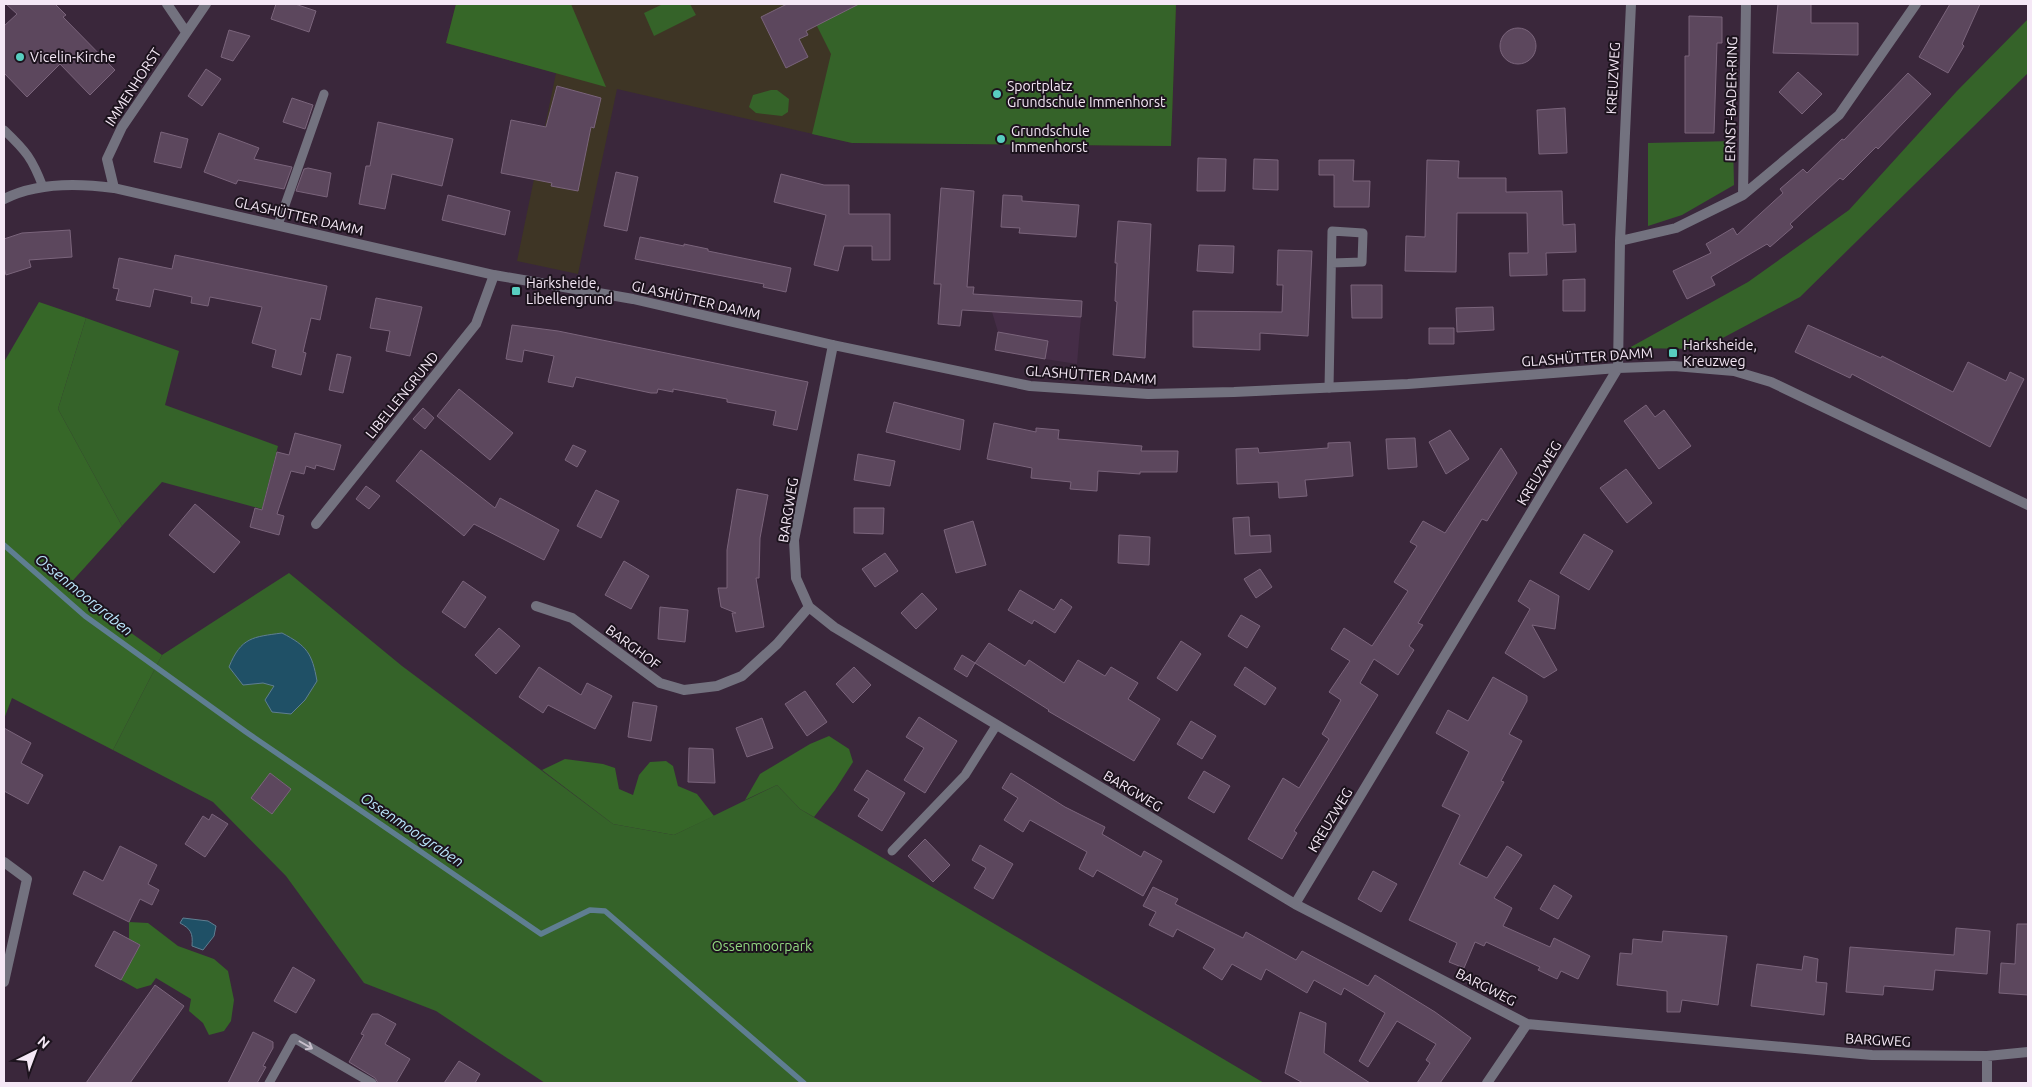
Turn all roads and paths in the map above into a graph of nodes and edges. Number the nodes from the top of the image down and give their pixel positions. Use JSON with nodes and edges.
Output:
{"nodes":[{"id":1,"x":167,"y":4,"type":"edge"},
{"id":2,"x":206,"y":4,"type":"edge"},
{"id":3,"x":1630,"y":4,"type":"edge"},
{"id":4,"x":1746,"y":4,"type":"edge"},
{"id":5,"x":1916,"y":4,"type":"edge"},
{"id":6,"x":186,"y":32,"type":"junction"},
{"id":7,"x":324,"y":94,"type":"dead end"},
{"id":8,"x":4,"y":130,"type":"edge"},
{"id":9,"x":44,"y":187,"type":"junction"},
{"id":10,"x":114,"y":188,"type":"junction"},
{"id":11,"x":1743,"y":195,"type":"junction"},
{"id":12,"x":4,"y":199,"type":"edge"},
{"id":13,"x":278,"y":225,"type":"junction"},
{"id":14,"x":1620,"y":241,"type":"junction"},
{"id":15,"x":1332,"y":263,"type":"junction"},
{"id":16,"x":494,"y":275,"type":"junction"},
{"id":17,"x":833,"y":345,"type":"junction"},
{"id":18,"x":1618,"y":368,"type":"junction"},
{"id":19,"x":1329,"y":388,"type":"junction"},
{"id":20,"x":2028,"y":505,"type":"edge"},
{"id":21,"x":316,"y":524,"type":"dead end"},
{"id":22,"x":536,"y":606,"type":"dead end"},
{"id":23,"x":809,"y":607,"type":"junction"},
{"id":24,"x":996,"y":726,"type":"junction"},
{"id":25,"x":892,"y":851,"type":"dead end"},
{"id":26,"x":4,"y":862,"type":"edge"},
{"id":27,"x":1295,"y":904,"type":"junction"},
{"id":28,"x":4,"y":982,"type":"edge"},
{"id":29,"x":1527,"y":1024,"type":"junction"},
{"id":30,"x":2028,"y":1052,"type":"edge"},
{"id":31,"x":1987,"y":1056,"type":"junction"},
{"id":32,"x":269,"y":1083,"type":"edge"},
{"id":33,"x":372,"y":1083,"type":"edge"},
{"id":34,"x":1486,"y":1083,"type":"edge"},
{"id":35,"x":1987,"y":1083,"type":"edge"}],
"edges":[{"from":1,"to":6,"type":"street"},
{"from":2,"to":6,"type":"street","name":"IMMENHORST"},
{"from":3,"to":14,"type":"street","name":"KREUZWEG"},
{"from":4,"to":11,"type":"street","name":"ERNST-BADER-RING"},
{"from":5,"to":11,"type":"street"},
{"from":6,"to":10,"type":"street","name":"IMMENHORST"},
{"from":7,"to":13,"type":"lane"},
{"from":8,"to":9,"type":"lane"},
{"from":9,"to":10,"type":"street","name":"GLASHÜTTER DAMM"},
{"from":9,"to":12,"type":"street","name":"GLASHÜTTER DAMM"},
{"from":10,"to":13,"type":"street","name":"GLASHÜTTER DAMM"},
{"from":11,"to":14,"type":"street"},
{"from":13,"to":16,"type":"street","name":"GLASHÜTTER DAMM"},
{"from":14,"to":18,"type":"street","name":"KREUZWEG"},
{"from":15,"to":15,"type":"lane"},
{"from":15,"to":19,"type":"lane"},
{"from":16,"to":17,"type":"street","name":"GLASHÜTTER DAMM"},
{"from":16,"to":21,"type":"street","name":"LIBELLENGRUND"},
{"from":17,"to":19,"type":"street","name":"GLASHÜTTER DAMM"},
{"from":17,"to":23,"type":"street","name":"BARGWEG"},
{"from":18,"to":19,"type":"street","name":"GLASHÜTTER DAMM"},
{"from":18,"to":20,"type":"street","name":"GLASHÜTTER DAMM"},
{"from":18,"to":27,"type":"street","name":"KREUZWEG"},
{"from":22,"to":23,"type":"street","name":"BARGHOF"},
{"from":23,"to":24,"type":"street","name":"BARGWEG"},
{"from":24,"to":25,"type":"lane"},
{"from":24,"to":27,"type":"street","name":"BARGWEG"},
{"from":26,"to":28,"type":"street"},
{"from":27,"to":29,"type":"street","name":"BARGWEG"},
{"from":29,"to":31,"type":"street","name":"BARGWEG"},
{"from":29,"to":34,"type":"street"},
{"from":30,"to":31,"type":"street","name":"BARGWEG"},
{"from":31,"to":35,"type":"street"},
{"from":32,"to":33,"type":"lane","one_way":true}]}
